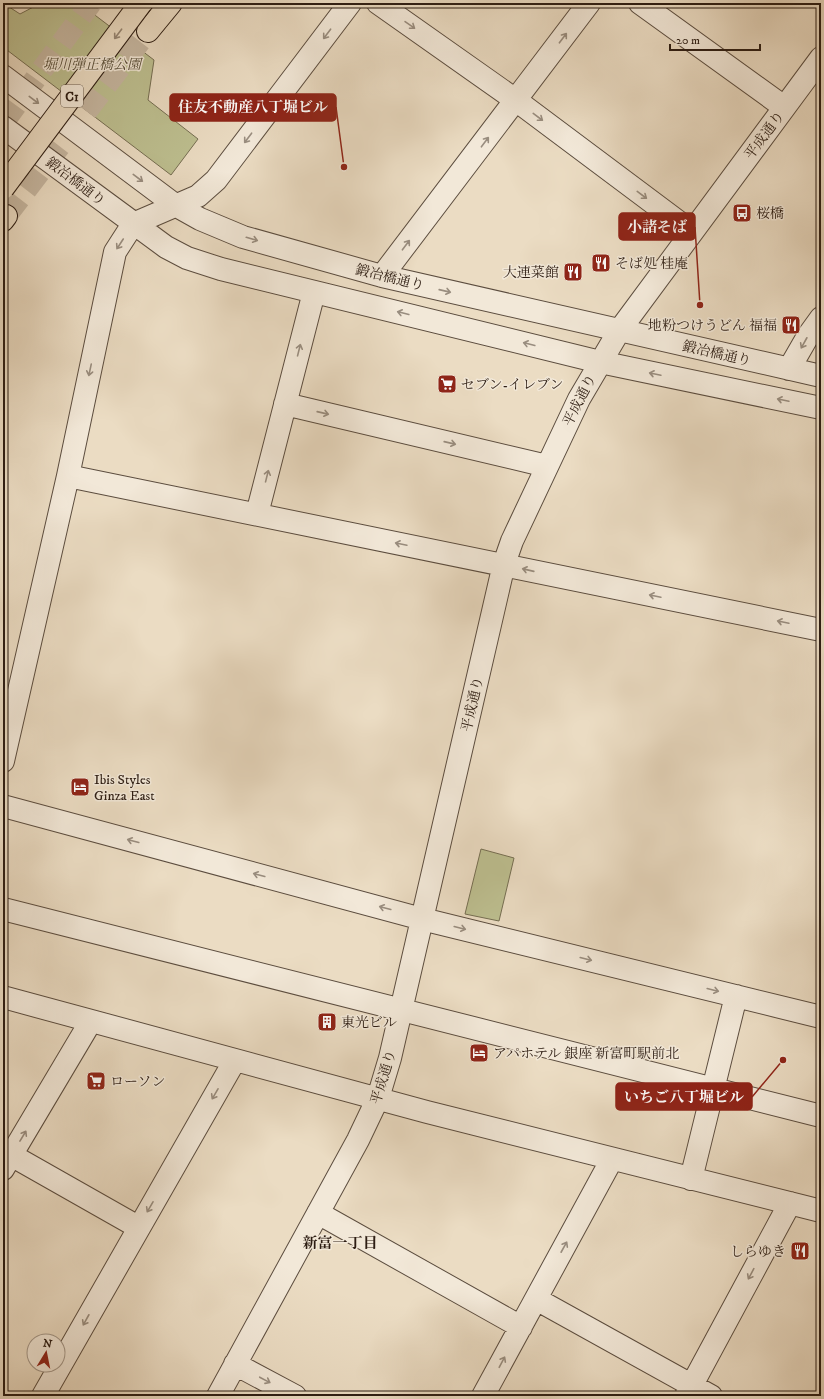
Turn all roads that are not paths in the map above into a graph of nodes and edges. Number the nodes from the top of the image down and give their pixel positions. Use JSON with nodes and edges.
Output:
{"nodes":[{"id":1,"x":141,"y":3,"type":"edge"},
{"id":2,"x":171,"y":3,"type":"edge"},
{"id":3,"x":350,"y":3,"type":"edge"},
{"id":4,"x":378,"y":3,"type":"edge"},
{"id":5,"x":589,"y":3,"type":"edge"},
{"id":6,"x":640,"y":3,"type":"edge"},
{"id":7,"x":148,"y":31,"type":"tunnel mouth"},
{"id":8,"x":821,"y":58,"type":"edge"},
{"id":9,"x":3,"y":76,"type":"edge"},
{"id":10,"x":517,"y":101,"type":"junction"},
{"id":11,"x":784,"y":107,"type":"junction"},
{"id":12,"x":3,"y":127,"type":"edge"},
{"id":13,"x":3,"y":188,"type":"edge"},
{"id":14,"x":175,"y":205,"type":"junction"},
{"id":15,"x":133,"y":224,"type":"junction"},
{"id":16,"x":692,"y":232,"type":"junction"},
{"id":17,"x":382,"y":276,"type":"junction"},
{"id":18,"x":314,"y":292,"type":"junction"},
{"id":19,"x":821,"y":318,"type":"edge"},
{"id":20,"x":619,"y":331,"type":"junction"},
{"id":21,"x":600,"y":362,"type":"junction"},
{"id":22,"x":789,"y":369,"type":"junction"},
{"id":23,"x":821,"y":376,"type":"edge"},
{"id":24,"x":285,"y":404,"type":"junction"},
{"id":25,"x":821,"y":408,"type":"edge"},
{"id":26,"x":547,"y":466,"type":"junction"},
{"id":27,"x":68,"y":476,"type":"junction"},
{"id":28,"x":257,"y":514,"type":"junction"},
{"id":29,"x":504,"y":564,"type":"junction"},
{"id":30,"x":821,"y":630,"type":"edge"},
{"id":31,"x":3,"y":761,"type":"edge"},
{"id":32,"x":3,"y":806,"type":"edge"},
{"id":33,"x":3,"y":909,"type":"edge"},
{"id":34,"x":422,"y":919,"type":"junction"},
{"id":35,"x":736,"y":996,"type":"junction"},
{"id":36,"x":3,"y":997,"type":"edge"},
{"id":37,"x":402,"y":1010,"type":"junction"},
{"id":38,"x":821,"y":1017,"type":"edge"},
{"id":39,"x":91,"y":1021,"type":"junction"},
{"id":40,"x":235,"y":1060,"type":"junction"},
{"id":41,"x":714,"y":1089,"type":"junction"},
{"id":42,"x":378,"y":1098,"type":"junction"},
{"id":43,"x":821,"y":1116,"type":"edge"},
{"id":44,"x":612,"y":1159,"type":"junction"},
{"id":45,"x":7,"y":1162,"type":"edge"},
{"id":46,"x":692,"y":1179,"type":"junction"},
{"id":47,"x":790,"y":1203,"type":"junction"},
{"id":48,"x":821,"y":1211,"type":"edge"},
{"id":49,"x":318,"y":1213,"type":"junction"},
{"id":50,"x":138,"y":1228,"type":"junction"},
{"id":51,"x":536,"y":1299,"type":"junction"},
{"id":52,"x":521,"y":1326,"type":"junction"},
{"id":53,"x":235,"y":1364,"type":"junction"},
{"id":54,"x":689,"y":1391,"type":"edge"},
{"id":55,"x":43,"y":1396,"type":"edge"},
{"id":56,"x":218,"y":1396,"type":"edge"},
{"id":57,"x":296,"y":1396,"type":"edge"},
{"id":58,"x":483,"y":1396,"type":"edge"},
{"id":59,"x":711,"y":1396,"type":"edge"}],
"edges":[{"from":1,"to":13,"type":"highway","number":"C1","one_way":true,"bridge":true},
{"from":2,"to":7,"type":"highway"},
{"from":3,"to":14,"type":"street","one_way":true},
{"from":4,"to":10,"type":"street","one_way":true},
{"from":10,"to":5,"type":"street","one_way":true},
{"from":6,"to":11,"type":"street"},
{"from":8,"to":11,"type":"street","name":"平成通り"},
{"from":9,"to":14,"type":"street","name":"鍛冶橋通り","one_way":true},
{"from":10,"to":16,"type":"street","one_way":true},
{"from":17,"to":10,"type":"street","one_way":true},
{"from":11,"to":16,"type":"street","name":"平成通り"},
{"from":12,"to":15,"type":"street","name":"鍛冶橋通り"},
{"from":14,"to":15,"type":"street"},
{"from":14,"to":17,"type":"street","name":"鍛冶橋通り","one_way":true},
{"from":15,"to":18,"type":"street","name":"鍛冶橋通り"},
{"from":15,"to":27,"type":"street","one_way":true},
{"from":16,"to":20,"type":"street","name":"平成通り"},
{"from":17,"to":20,"type":"street","name":"鍛冶橋通り","one_way":true},
{"from":21,"to":18,"type":"street","name":"鍛冶橋通り","one_way":true},
{"from":24,"to":18,"type":"street","one_way":true},
{"from":19,"to":22,"type":"street","one_way":true},
{"from":20,"to":21,"type":"street","name":"平成通り"},
{"from":20,"to":22,"type":"street","name":"鍛冶橋通り"},
{"from":25,"to":21,"type":"street","name":"鍛冶橋通り","one_way":true},
{"from":21,"to":26,"type":"street","name":"平成通り"},
{"from":22,"to":23,"type":"street","name":"鍛冶橋通り"},
{"from":24,"to":26,"type":"street","one_way":true},
{"from":28,"to":24,"type":"street","one_way":true},
{"from":26,"to":29,"type":"street","name":"平成通り"},
{"from":27,"to":28,"type":"street"},
{"from":27,"to":31,"type":"street"},
{"from":29,"to":28,"type":"street","one_way":true},
{"from":30,"to":29,"type":"street","one_way":true},
{"from":29,"to":34,"type":"street","name":"平成通り"},
{"from":34,"to":32,"type":"street","one_way":true},
{"from":33,"to":37,"type":"street"},
{"from":34,"to":35,"type":"street","one_way":true},
{"from":34,"to":37,"type":"street","name":"平成通り"},
{"from":35,"to":38,"type":"street"},
{"from":35,"to":41,"type":"street"},
{"from":36,"to":39,"type":"street"},
{"from":37,"to":41,"type":"street"},
{"from":37,"to":42,"type":"street","name":"平成通り"},
{"from":39,"to":40,"type":"street"},
{"from":45,"to":39,"type":"street","one_way":true},
{"from":40,"to":42,"type":"street"},
{"from":40,"to":50,"type":"street","one_way":true},
{"from":41,"to":43,"type":"street"},
{"from":41,"to":46,"type":"street"},
{"from":42,"to":44,"type":"street"},
{"from":42,"to":49,"type":"street","name":"平成通り"},
{"from":44,"to":46,"type":"street"},
{"from":51,"to":44,"type":"street","one_way":true},
{"from":45,"to":50,"type":"street"},
{"from":46,"to":47,"type":"street"},
{"from":47,"to":48,"type":"street"},
{"from":47,"to":54,"type":"street","one_way":true},
{"from":49,"to":52,"type":"street"},
{"from":49,"to":53,"type":"street","name":"平成通り"},
{"from":50,"to":55,"type":"street","one_way":true},
{"from":51,"to":52,"type":"street"},
{"from":51,"to":54,"type":"street"},
{"from":58,"to":52,"type":"street","one_way":true},
{"from":53,"to":56,"type":"street","name":"平成通り"},
{"from":53,"to":57,"type":"street","one_way":true},
{"from":54,"to":59,"type":"street"}]}
